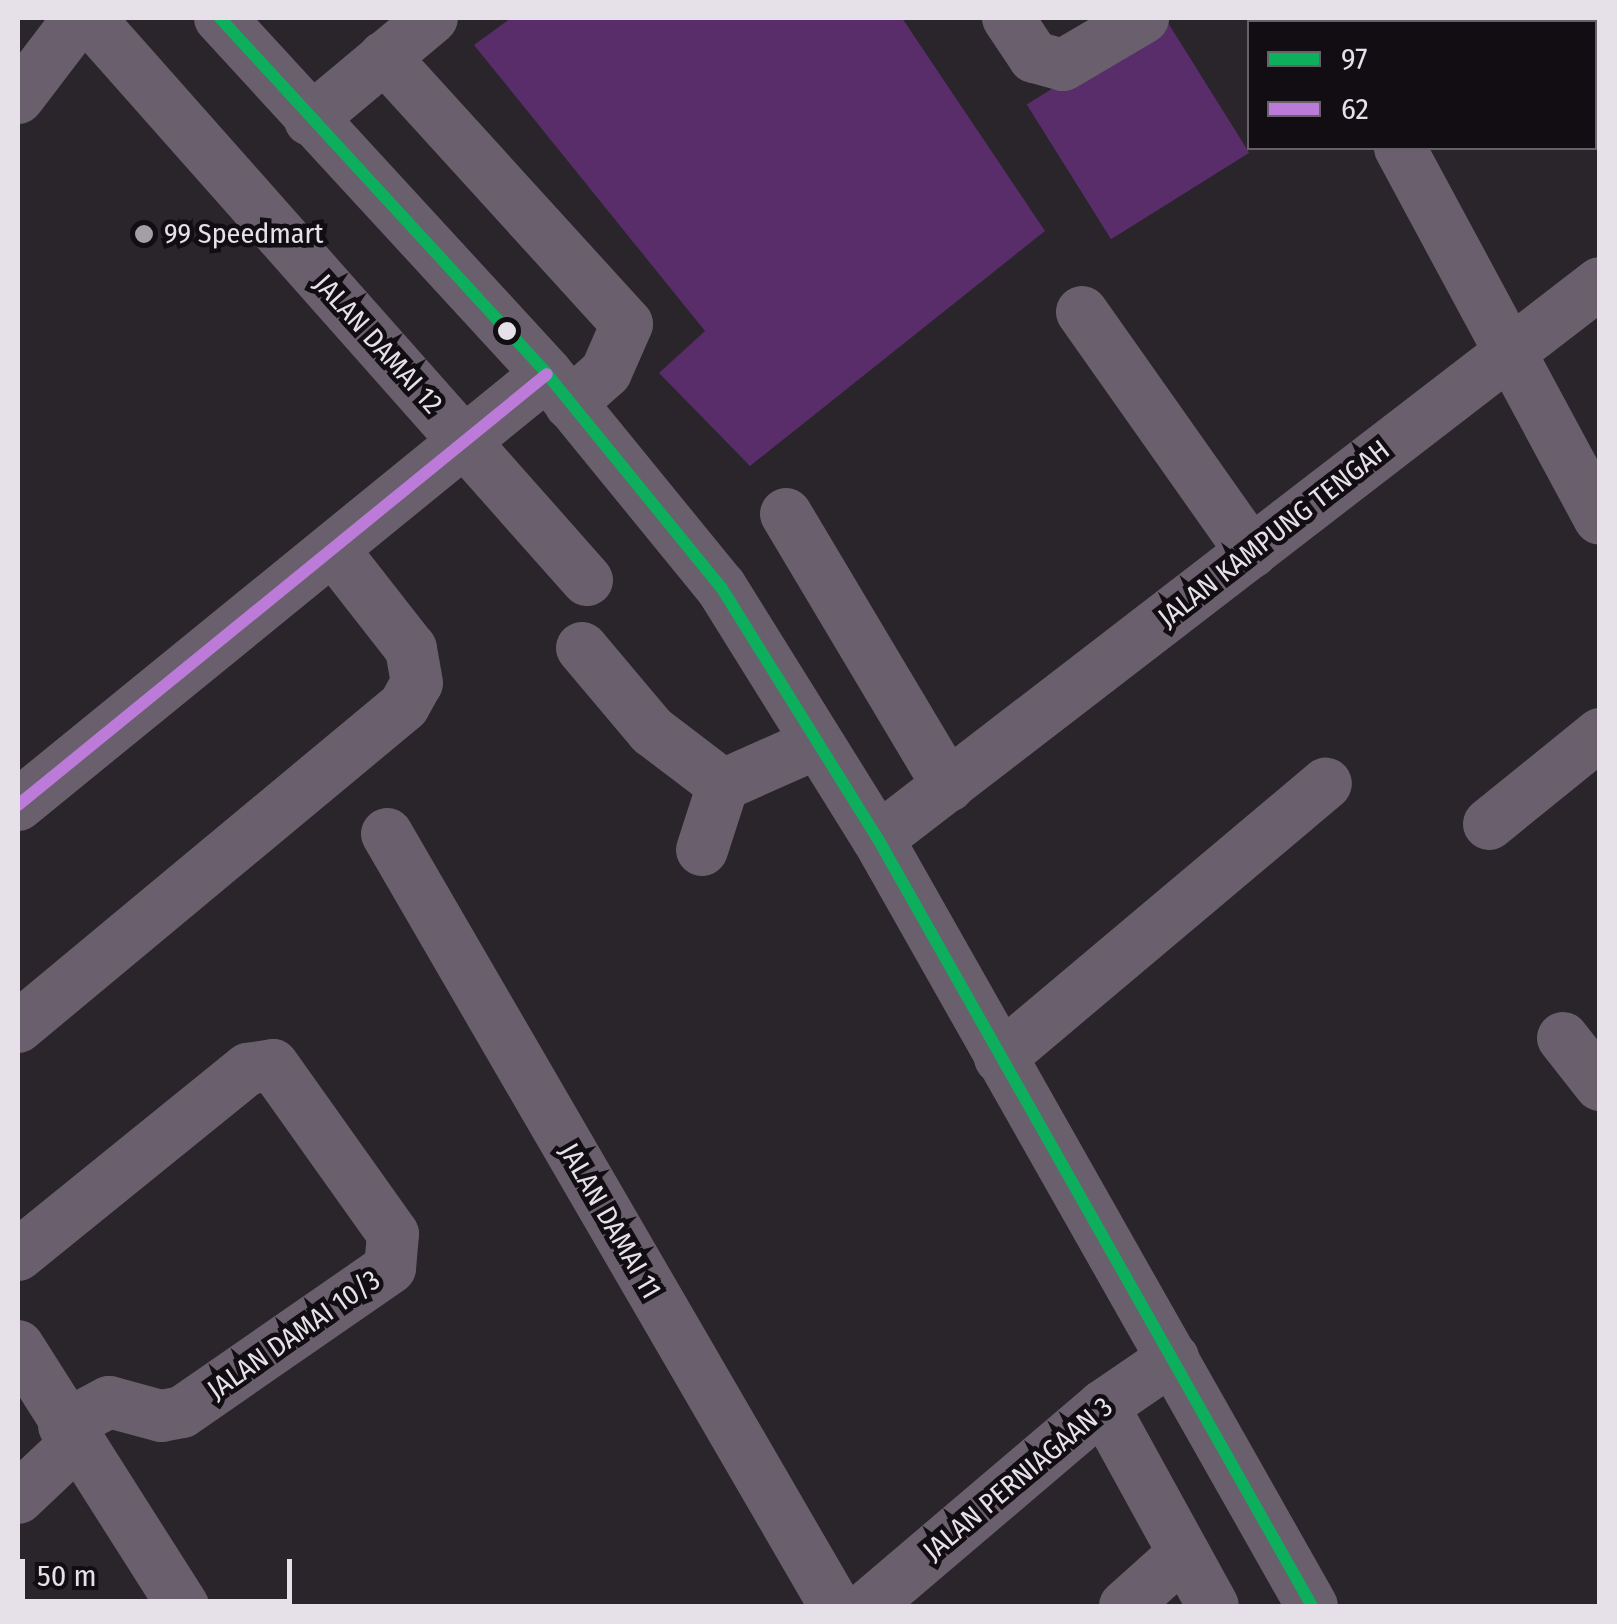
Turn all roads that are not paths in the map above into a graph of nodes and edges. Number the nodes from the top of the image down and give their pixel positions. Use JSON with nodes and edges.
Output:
{"nodes":[{"id":1,"x":79,"y":18,"type":"edge"},
{"id":2,"x":89,"y":18,"type":"edge"},
{"id":3,"x":220,"y":18,"type":"edge"},
{"id":4,"x":432,"y":18,"type":"edge"},
{"id":5,"x":1008,"y":18,"type":"edge"},
{"id":6,"x":1143,"y":18,"type":"edge"},
{"id":7,"x":384,"y":57,"type":"junction"},
{"id":8,"x":18,"y":98,"type":"edge"},
{"id":9,"x":310,"y":120,"type":"junction"},
{"id":10,"x":1401,"y":150,"type":"edge"},
{"id":11,"x":1600,"y":283,"type":"edge"},
{"id":12,"x":1082,"y":312,"type":"dead end"},
{"id":13,"x":1508,"y":354,"type":"junction"},
{"id":14,"x":559,"y":389,"type":"junction"},
{"id":15,"x":465,"y":442,"type":"junction"},
{"id":16,"x":786,"y":514,"type":"dead end"},
{"id":17,"x":1600,"y":519,"type":"edge"},
{"id":18,"x":333,"y":549,"type":"junction"},
{"id":19,"x":1250,"y":552,"type":"junction"},
{"id":20,"x":587,"y":580,"type":"dead end"},
{"id":21,"x":582,"y":648,"type":"dead end"},
{"id":22,"x":1600,"y":734,"type":"edge"},
{"id":23,"x":814,"y":744,"type":"junction"},
{"id":24,"x":1326,"y":783,"type":"dead end"},
{"id":25,"x":722,"y":785,"type":"junction"},
{"id":26,"x":948,"y":786,"type":"junction"},
{"id":27,"x":18,"y":805,"type":"edge"},
{"id":28,"x":1489,"y":824,"type":"dead end"},
{"id":29,"x":388,"y":834,"type":"dead end"},
{"id":30,"x":878,"y":839,"type":"junction"},
{"id":31,"x":702,"y":850,"type":"dead end"},
{"id":32,"x":18,"y":1027,"type":"edge"},
{"id":33,"x":1563,"y":1038,"type":"dead end"},
{"id":34,"x":1000,"y":1058,"type":"junction"},
{"id":35,"x":1600,"y":1085,"type":"edge"},
{"id":36,"x":18,"y":1256,"type":"edge"},
{"id":37,"x":18,"y":1346,"type":"edge"},
{"id":38,"x":1173,"y":1358,"type":"junction"},
{"id":39,"x":1103,"y":1406,"type":"junction"},
{"id":40,"x":68,"y":1436,"type":"junction"},
{"id":41,"x":18,"y":1498,"type":"edge"},
{"id":42,"x":1184,"y":1553,"type":"junction"},
{"id":43,"x":887,"y":1600,"type":"edge"},
{"id":44,"x":183,"y":1606,"type":"edge"},
{"id":45,"x":834,"y":1606,"type":"edge"},
{"id":46,"x":1125,"y":1606,"type":"edge"},
{"id":47,"x":1213,"y":1606,"type":"edge"},
{"id":48,"x":1312,"y":1606,"type":"edge"}],
"edges":[{"from":1,"to":8,"type":"street"},
{"from":2,"to":15,"type":"street","name":"JALAN DAMAI 12"},
{"from":3,"to":9,"type":"street"},
{"from":4,"to":7,"type":"street"},
{"from":5,"to":6,"type":"street"},
{"from":7,"to":9,"type":"street"},
{"from":7,"to":14,"type":"street"},
{"from":9,"to":14,"type":"street"},
{"from":10,"to":13,"type":"street"},
{"from":11,"to":13,"type":"street","name":"JALAN KAMPUNG TENGAH"},
{"from":12,"to":19,"type":"street"},
{"from":13,"to":17,"type":"street"},
{"from":13,"to":19,"type":"street","name":"JALAN KAMPUNG TENGAH"},
{"from":14,"to":15,"type":"street"},
{"from":14,"to":23,"type":"street"},
{"from":15,"to":18,"type":"street"},
{"from":15,"to":20,"type":"street","name":"JALAN DAMAI 12"},
{"from":16,"to":26,"type":"street"},
{"from":18,"to":27,"type":"street"},
{"from":18,"to":32,"type":"street"},
{"from":19,"to":26,"type":"street","name":"JALAN KAMPUNG TENGAH"},
{"from":21,"to":25,"type":"street"},
{"from":22,"to":28,"type":"street"},
{"from":23,"to":25,"type":"street"},
{"from":23,"to":30,"type":"street"},
{"from":24,"to":34,"type":"street"},
{"from":25,"to":31,"type":"street"},
{"from":26,"to":30,"type":"street","name":"JALAN KAMPUNG TENGAH"},
{"from":29,"to":45,"type":"street","name":"JALAN DAMAI 11"},
{"from":30,"to":34,"type":"street"},
{"from":33,"to":35,"type":"street"},
{"from":34,"to":38,"type":"street"},
{"from":36,"to":40,"type":"street","name":"JALAN DAMAI 10/3"},
{"from":37,"to":40,"type":"street"},
{"from":38,"to":39,"type":"street","name":"JALAN PERNIAGAAN 3"},
{"from":38,"to":48,"type":"street"},
{"from":39,"to":42,"type":"street"},
{"from":39,"to":43,"type":"street","name":"JALAN PERNIAGAAN 3"},
{"from":40,"to":41,"type":"street"},
{"from":40,"to":44,"type":"street"},
{"from":42,"to":46,"type":"street"},
{"from":42,"to":47,"type":"street"}]}
